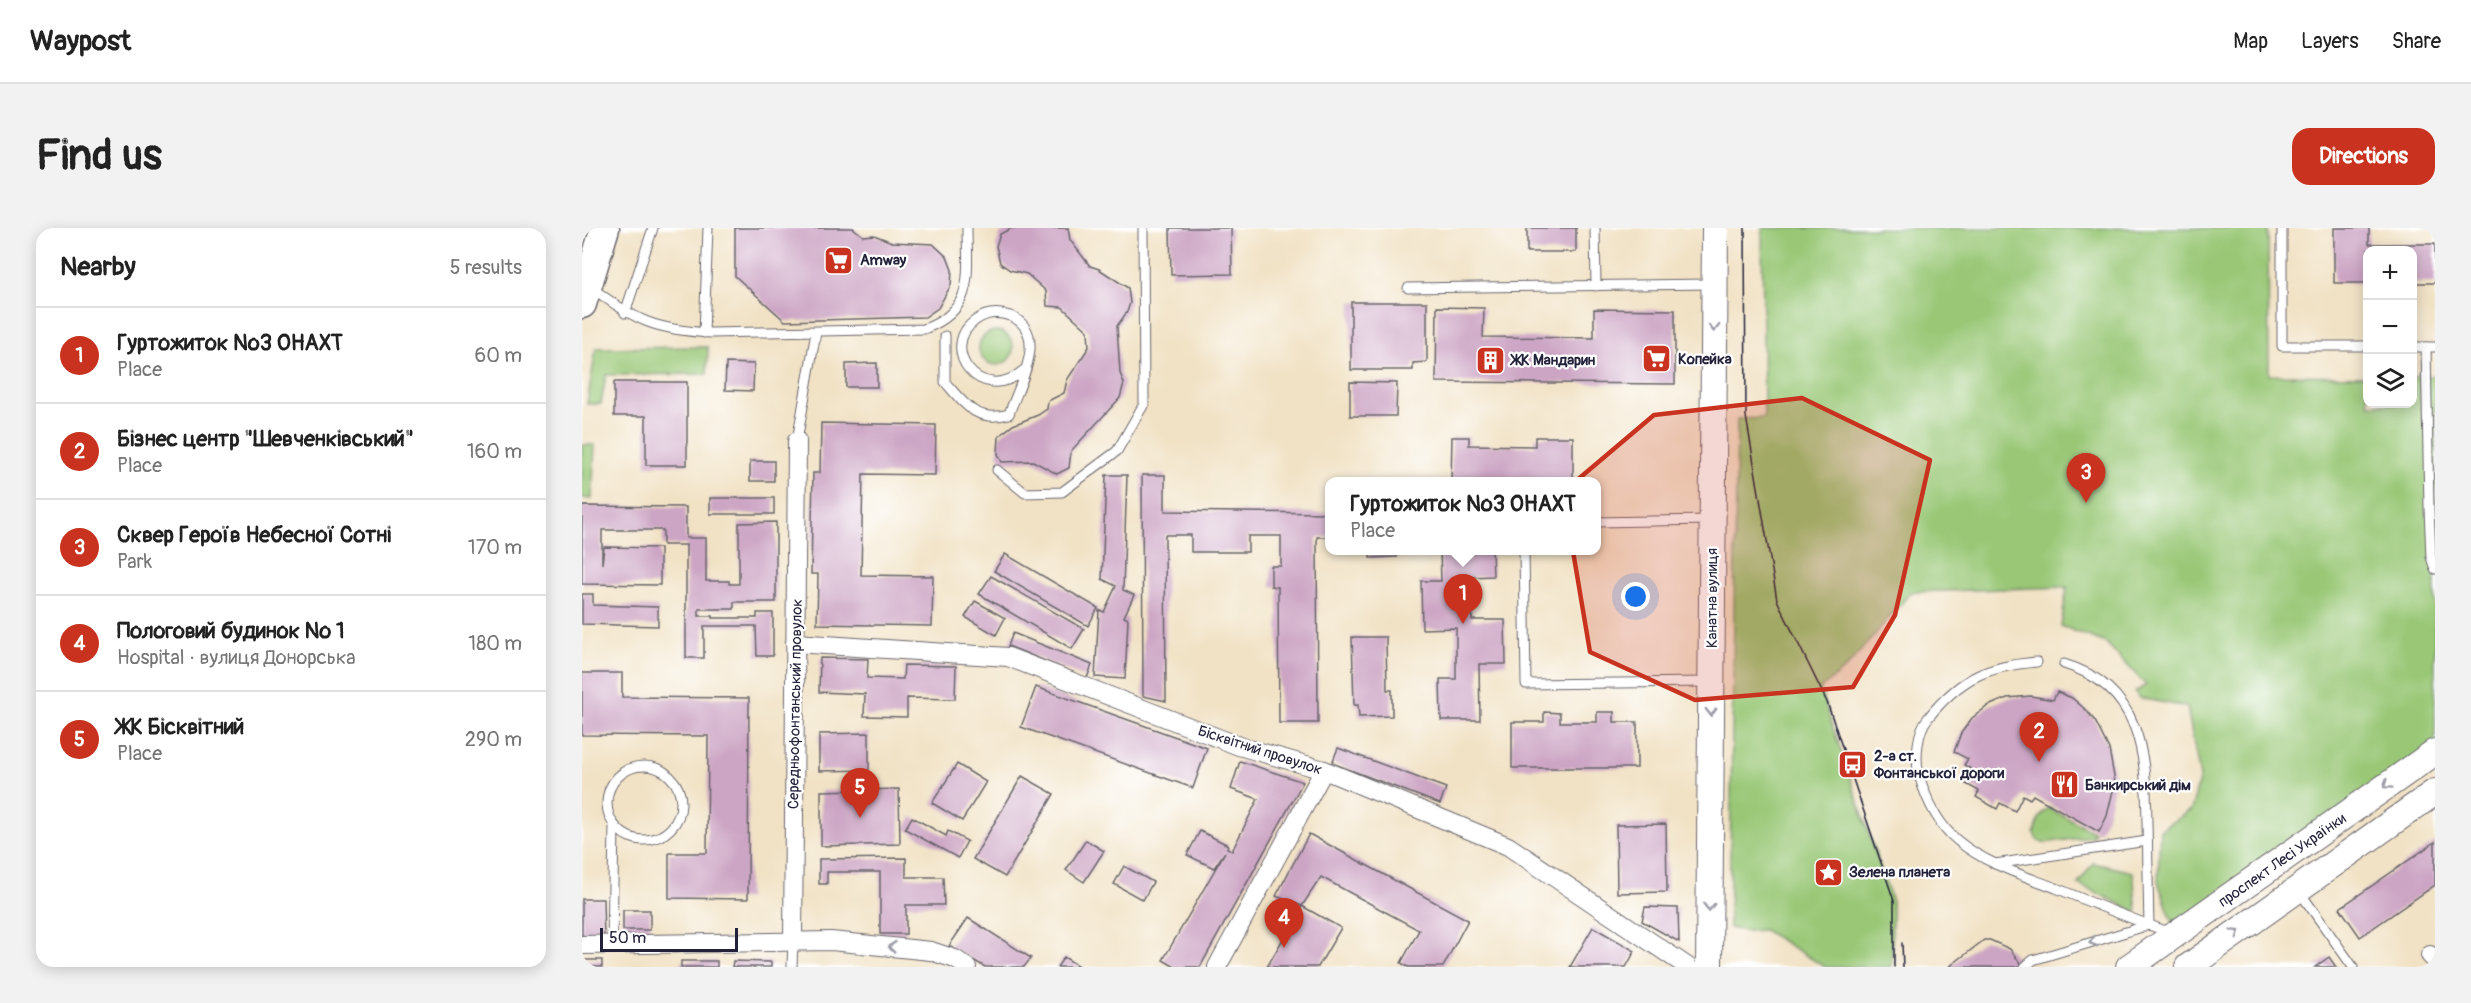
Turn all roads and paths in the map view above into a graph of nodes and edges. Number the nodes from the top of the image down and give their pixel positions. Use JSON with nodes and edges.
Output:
{"nodes":[{"id":1,"x":605,"y":228,"type":"edge"},
{"id":2,"x":653,"y":228,"type":"edge"},
{"id":3,"x":708,"y":228,"type":"edge"},
{"id":4,"x":967,"y":228,"type":"edge"},
{"id":5,"x":1143,"y":228,"type":"edge"},
{"id":6,"x":1596,"y":228,"type":"edge"},
{"id":7,"x":1715,"y":228,"type":"edge"},
{"id":8,"x":2282,"y":228,"type":"edge"},
{"id":9,"x":1715,"y":284,"type":"junction"},
{"id":10,"x":1596,"y":286,"type":"junction"},
{"id":11,"x":1408,"y":288,"type":"dead end"},
{"id":12,"x":585,"y":294,"type":"edge"},
{"id":13,"x":625,"y":313,"type":"junction"},
{"id":14,"x":935,"y":325,"type":"junction"},
{"id":15,"x":816,"y":332,"type":"junction"},
{"id":16,"x":704,"y":333,"type":"junction"},
{"id":17,"x":945,"y":336,"type":"junction"},
{"id":18,"x":2363,"y":346,"type":"edge"},
{"id":19,"x":2431,"y":347,"type":"edge"},
{"id":20,"x":961,"y":354,"type":"junction"},
{"id":21,"x":1024,"y":370,"type":"junction"},
{"id":22,"x":797,"y":441,"type":"joint"},
{"id":23,"x":997,"y":470,"type":"dead end"},
{"id":24,"x":1713,"y":519,"type":"junction"},
{"id":25,"x":1601,"y":522,"type":"edge"},
{"id":26,"x":1524,"y":555,"type":"edge"},
{"id":27,"x":2435,"y":569,"type":"edge"},
{"id":28,"x":795,"y":643,"type":"junction"},
{"id":29,"x":2037,"y":662,"type":"dead end"},
{"id":30,"x":2064,"y":664,"type":"dead end"},
{"id":31,"x":1711,"y":682,"type":"junction"},
{"id":32,"x":2435,"y":752,"type":"edge"},
{"id":33,"x":1324,"y":770,"type":"junction"},
{"id":34,"x":2435,"y":792,"type":"edge"},
{"id":35,"x":614,"y":825,"type":"junction"},
{"id":36,"x":2147,"y":841,"type":"junction"},
{"id":37,"x":1994,"y":864,"type":"junction"},
{"id":38,"x":2298,"y":889,"type":"junction"},
{"id":39,"x":2149,"y":925,"type":"junction"},
{"id":40,"x":2176,"y":935,"type":"junction"},
{"id":41,"x":793,"y":941,"type":"junction"},
{"id":42,"x":582,"y":945,"type":"edge"},
{"id":43,"x":612,"y":945,"type":"junction"},
{"id":44,"x":792,"y":967,"type":"edge"},
{"id":45,"x":968,"y":967,"type":"edge"},
{"id":46,"x":1217,"y":967,"type":"edge"},
{"id":47,"x":1688,"y":967,"type":"edge"},
{"id":48,"x":1709,"y":967,"type":"edge"},
{"id":49,"x":2025,"y":967,"type":"edge"},
{"id":50,"x":2129,"y":967,"type":"edge"},
{"id":51,"x":2188,"y":967,"type":"edge"},
{"id":52,"x":2353,"y":967,"type":"edge"}],
"edges":[{"from":1,"to":12,"type":"main road"},
{"from":2,"to":13,"type":"lane"},
{"from":3,"to":16,"type":"lane"},
{"from":4,"to":14,"type":"lane"},
{"from":5,"to":23,"type":"lane"},
{"from":6,"to":10,"type":"lane"},
{"from":7,"to":9,"type":"main road","name":"Канатна вулиця"},
{"from":8,"to":18,"type":"lane"},
{"from":9,"to":10,"type":"lane"},
{"from":9,"to":24,"type":"main road","name":"Канатна вулиця","one_way":true},
{"from":10,"to":11,"type":"lane"},
{"from":12,"to":13,"type":"lane"},
{"from":13,"to":16,"type":"lane"},
{"from":14,"to":15,"type":"lane"},
{"from":14,"to":17,"type":"lane"},
{"from":15,"to":16,"type":"lane"},
{"from":15,"to":22,"type":"lane"},
{"from":17,"to":20,"type":"lane"},
{"from":17,"to":21,"type":"lane"},
{"from":19,"to":27,"type":"lane"},
{"from":20,"to":21,"type":"lane"},
{"from":20,"to":21,"type":"lane"},
{"from":22,"to":28,"type":"street","name":"Середньофонтанський провулок"},
{"from":24,"to":25,"type":"lane"},
{"from":24,"to":31,"type":"main road","name":"Канатна вулиця"},
{"from":26,"to":31,"type":"lane"},
{"from":28,"to":33,"type":"street","name":"Бісквітний провулок"},
{"from":28,"to":41,"type":"street","name":"Середньофонтанський провулок"},
{"from":29,"to":37,"type":"lane"},
{"from":30,"to":36,"type":"lane"},
{"from":31,"to":48,"type":"main road","name":"Канатна вулиця","one_way":true},
{"from":32,"to":40,"type":"main road","name":"проспект Лесі Українки","one_way":true},
{"from":33,"to":46,"type":"street"},
{"from":33,"to":47,"type":"street","name":"Бісквітний провулок"},
{"from":34,"to":38,"type":"main road"},
{"from":35,"to":35,"type":"lane"},
{"from":35,"to":43,"type":"lane"},
{"from":36,"to":37,"type":"lane"},
{"from":36,"to":39,"type":"lane"},
{"from":37,"to":39,"type":"lane"},
{"from":51,"to":38,"type":"main road","one_way":true},
{"from":38,"to":52,"type":"lane"},
{"from":39,"to":40,"type":"lane"},
{"from":39,"to":49,"type":"lane","one_way":true},
{"from":40,"to":50,"type":"main road","name":"проспект Лесі Українки"},
{"from":41,"to":43,"type":"street"},
{"from":41,"to":44,"type":"lane","name":"Середньофонтанський провулок"},
{"from":45,"to":41,"type":"street","one_way":true},
{"from":42,"to":43,"type":"street"}]}
